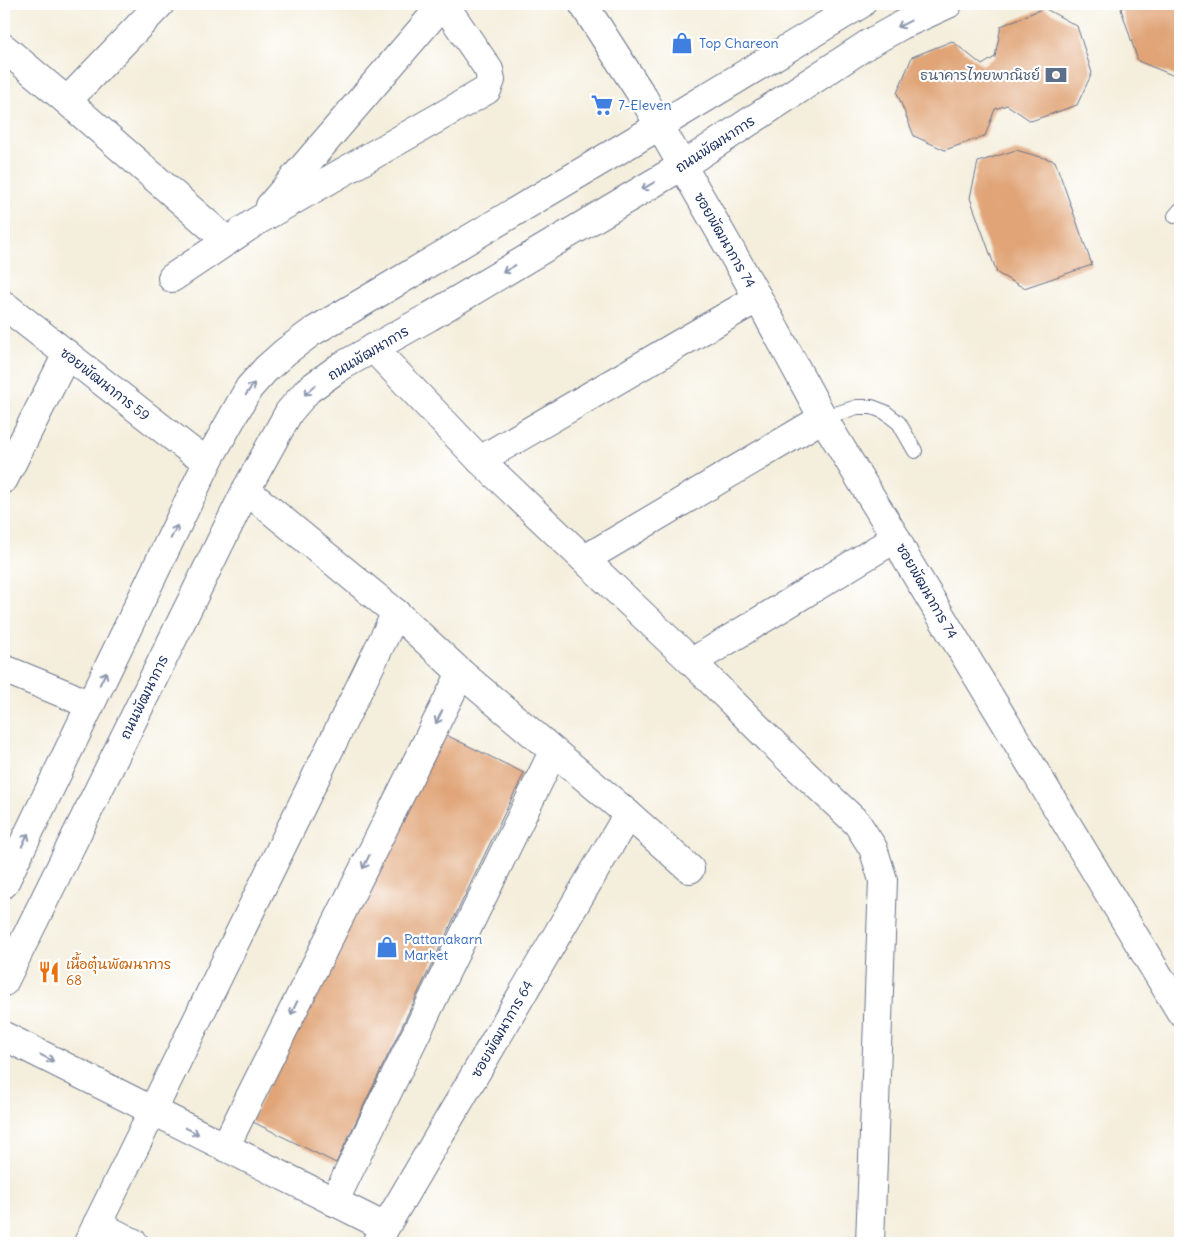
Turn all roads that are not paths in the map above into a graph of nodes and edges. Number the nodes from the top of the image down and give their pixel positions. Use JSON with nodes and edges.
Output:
{"nodes":[{"id":1,"x":160,"y":4,"type":"edge"},
{"id":2,"x":443,"y":4,"type":"edge"},
{"id":3,"x":583,"y":4,"type":"edge"},
{"id":4,"x":861,"y":4,"type":"edge"},
{"id":5,"x":948,"y":4,"type":"edge"},
{"id":6,"x":4,"y":48,"type":"edge"},
{"id":7,"x":66,"y":101,"type":"junction"},
{"id":8,"x":659,"y":126,"type":"junction"},
{"id":9,"x":682,"y":166,"type":"junction"},
{"id":10,"x":257,"y":221,"type":"junction"},
{"id":11,"x":227,"y":241,"type":"junction"},
{"id":12,"x":172,"y":278,"type":"dead end"},
{"id":13,"x":758,"y":298,"type":"junction"},
{"id":14,"x":4,"y":305,"type":"edge"},
{"id":15,"x":373,"y":348,"type":"junction"},
{"id":16,"x":67,"y":354,"type":"junction"},
{"id":17,"x":823,"y":418,"type":"junction"},
{"id":18,"x":915,"y":451,"type":"dead end"},
{"id":19,"x":209,"y":459,"type":"junction"},
{"id":20,"x":480,"y":460,"type":"junction"},
{"id":21,"x":4,"y":479,"type":"edge"},
{"id":22,"x":246,"y":490,"type":"junction"},
{"id":23,"x":902,"y":549,"type":"junction"},
{"id":24,"x":585,"y":560,"type":"junction"},
{"id":25,"x":396,"y":613,"type":"junction"},
{"id":26,"x":692,"y":662,"type":"junction"},
{"id":27,"x":4,"y":669,"type":"edge"},
{"id":28,"x":461,"y":673,"type":"junction"},
{"id":29,"x":90,"y":706,"type":"junction"},
{"id":30,"x":553,"y":752,"type":"junction"},
{"id":31,"x":628,"y":814,"type":"junction"},
{"id":32,"x":690,"y":869,"type":"dead end"},
{"id":33,"x":7,"y":870,"type":"edge"},
{"id":34,"x":4,"y":982,"type":"edge"},
{"id":35,"x":1180,"y":1012,"type":"edge"},
{"id":36,"x":4,"y":1036,"type":"edge"},
{"id":37,"x":152,"y":1111,"type":"junction"},
{"id":38,"x":224,"y":1147,"type":"junction"},
{"id":39,"x":334,"y":1202,"type":"junction"},
{"id":40,"x":92,"y":1234,"type":"edge"},
{"id":41,"x":380,"y":1235,"type":"edge"},
{"id":42,"x":134,"y":1243,"type":"edge"},
{"id":43,"x":870,"y":1243,"type":"edge"}],
"edges":[{"from":1,"to":7,"type":"street"},
{"from":2,"to":10,"type":"street"},
{"from":2,"to":10,"type":"street"},
{"from":3,"to":8,"type":"street","name":"ซอยพัฒนาการ 74"},
{"from":4,"to":8,"type":"street"},
{"from":5,"to":9,"type":"street","name":"ถนนพัฒนาการ","one_way":true},
{"from":6,"to":7,"type":"street"},
{"from":7,"to":11,"type":"street"},
{"from":8,"to":9,"type":"street","name":"ซอยพัฒนาการ 74"},
{"from":19,"to":8,"type":"street","one_way":true},
{"from":9,"to":13,"type":"street","name":"ซอยพัฒนาการ 74"},
{"from":9,"to":15,"type":"street","name":"ถนนพัฒนาการ","one_way":true},
{"from":10,"to":11,"type":"street"},
{"from":11,"to":12,"type":"street"},
{"from":13,"to":17,"type":"street","name":"ซอยพัฒนาการ 74"},
{"from":13,"to":20,"type":"street"},
{"from":14,"to":16,"type":"street","name":"ซอยพัฒนาการ 59"},
{"from":15,"to":20,"type":"street"},
{"from":15,"to":22,"type":"street","name":"ถนนพัฒนาการ","one_way":true},
{"from":16,"to":19,"type":"street","name":"ซอยพัฒนาการ 59"},
{"from":16,"to":21,"type":"street"},
{"from":17,"to":18,"type":"lane"},
{"from":17,"to":23,"type":"street","name":"ซอยพัฒนาการ 74"},
{"from":17,"to":24,"type":"street"},
{"from":29,"to":19,"type":"street","one_way":true},
{"from":20,"to":24,"type":"street"},
{"from":22,"to":25,"type":"street"},
{"from":22,"to":34,"type":"street","name":"ถนนพัฒนาการ"},
{"from":23,"to":26,"type":"street"},
{"from":23,"to":35,"type":"street","name":"ซอยพัฒนาการ 74"},
{"from":24,"to":26,"type":"street"},
{"from":25,"to":28,"type":"street"},
{"from":25,"to":37,"type":"street"},
{"from":26,"to":43,"type":"street"},
{"from":27,"to":29,"type":"street"},
{"from":28,"to":30,"type":"street"},
{"from":28,"to":38,"type":"street","one_way":true},
{"from":33,"to":29,"type":"street","one_way":true},
{"from":30,"to":31,"type":"street"},
{"from":30,"to":39,"type":"street"},
{"from":31,"to":32,"type":"street"},
{"from":31,"to":41,"type":"street","name":"ซอยพัฒนาการ 64"},
{"from":36,"to":37,"type":"street","one_way":true},
{"from":37,"to":38,"type":"street","one_way":true},
{"from":37,"to":40,"type":"street"},
{"from":38,"to":39,"type":"street"},
{"from":39,"to":41,"type":"street"},
{"from":40,"to":42,"type":"street"}]}
